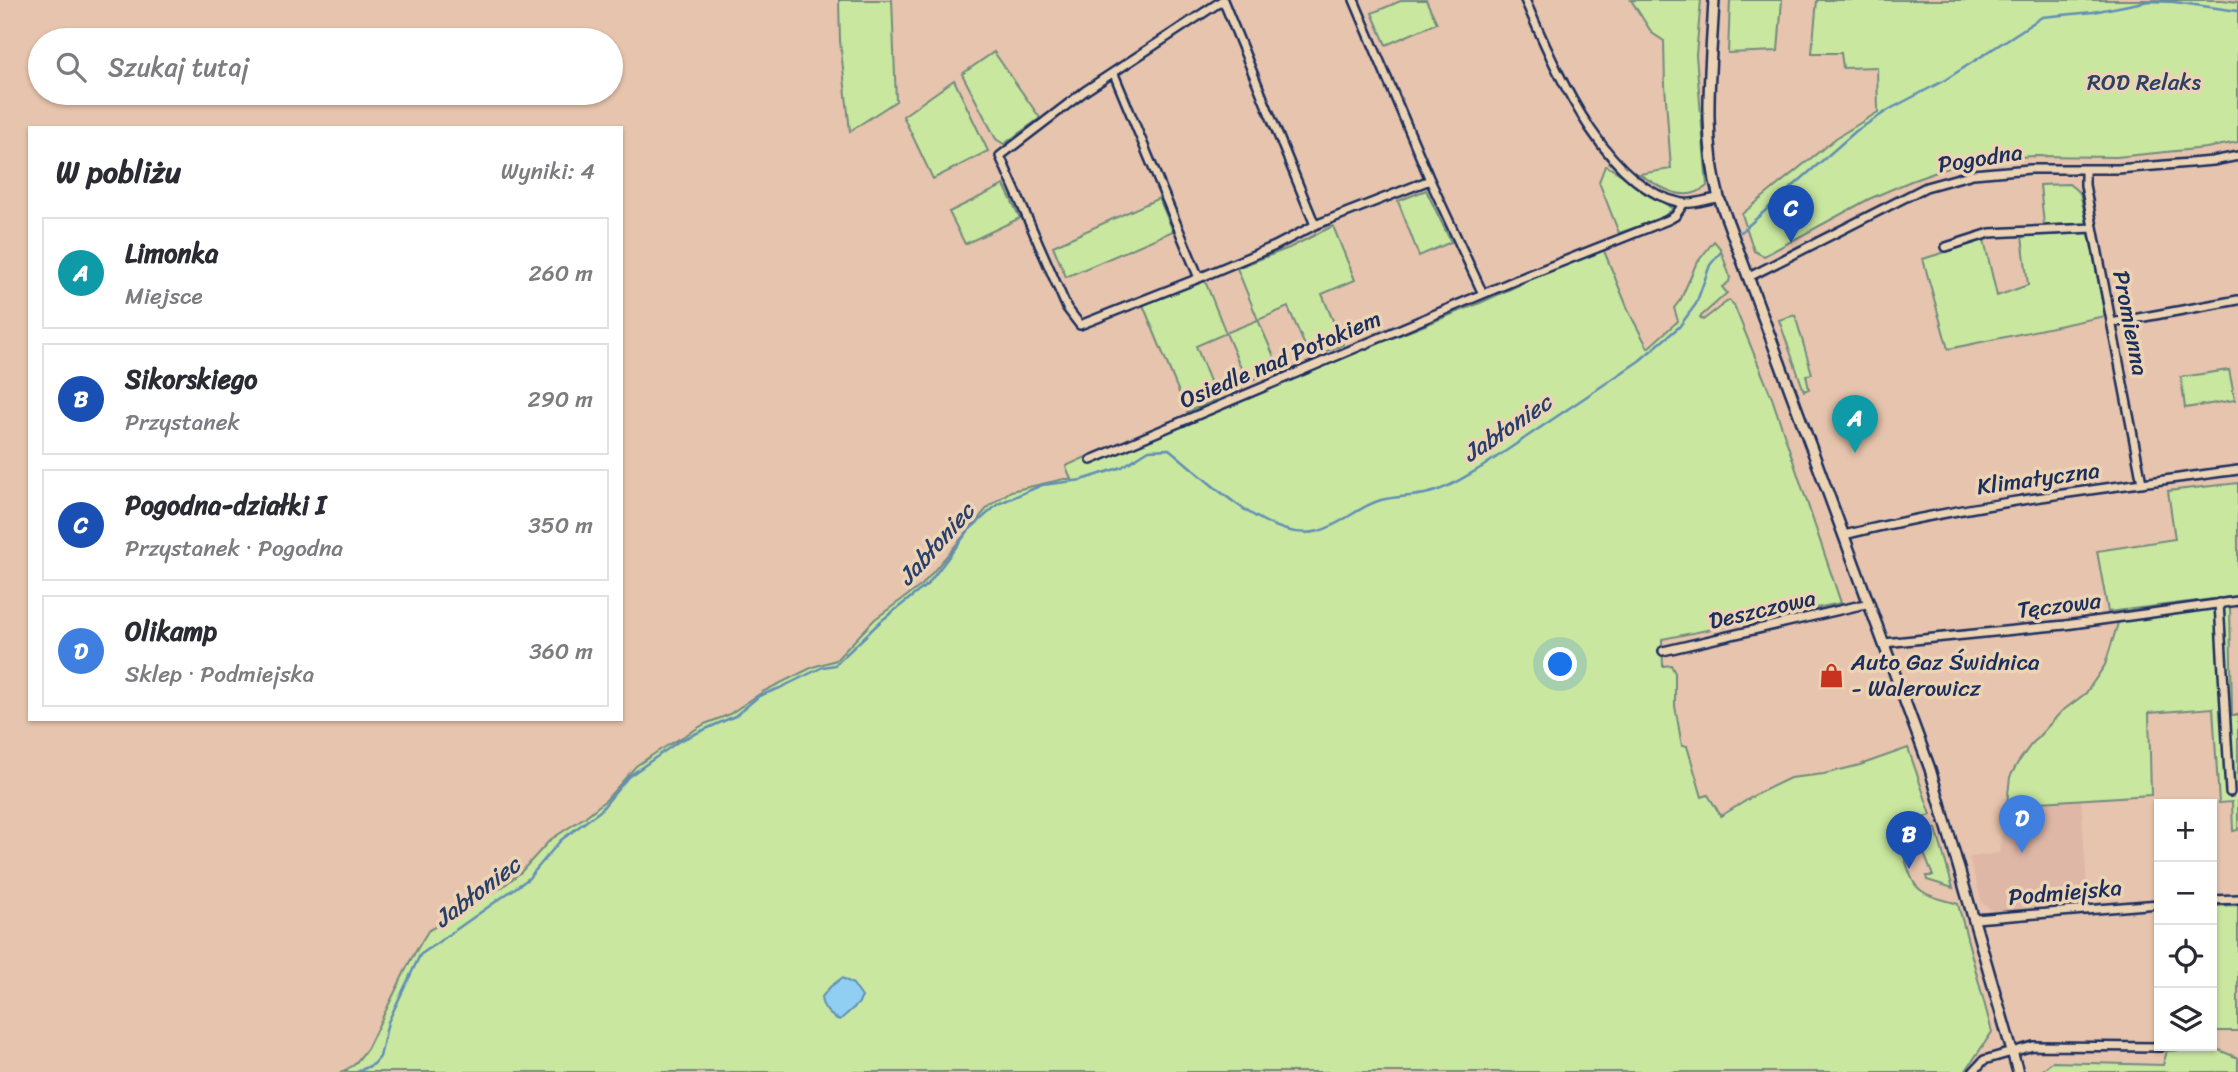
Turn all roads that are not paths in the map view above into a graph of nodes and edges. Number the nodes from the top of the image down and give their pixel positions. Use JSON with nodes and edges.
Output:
{"nodes":[{"id":1,"x":1223,"y":0,"type":"edge"},
{"id":2,"x":1353,"y":0,"type":"edge"},
{"id":3,"x":1525,"y":0,"type":"edge"},
{"id":4,"x":1714,"y":0,"type":"edge"},
{"id":5,"x":1114,"y":74,"type":"junction"},
{"id":6,"x":2238,"y":156,"type":"edge"},
{"id":7,"x":2085,"y":169,"type":"junction"},
{"id":8,"x":1430,"y":180,"type":"junction"},
{"id":9,"x":1719,"y":198,"type":"junction"},
{"id":10,"x":1684,"y":203,"type":"junction"},
{"id":11,"x":1315,"y":225,"type":"junction"},
{"id":12,"x":2094,"y":228,"type":"junction"},
{"id":13,"x":1946,"y":247,"type":"dead end"},
{"id":14,"x":1749,"y":276,"type":"junction"},
{"id":15,"x":1199,"y":278,"type":"junction"},
{"id":16,"x":1483,"y":295,"type":"junction"},
{"id":17,"x":2238,"y":300,"type":"edge"},
{"id":18,"x":2111,"y":323,"type":"junction"},
{"id":19,"x":1091,"y":460,"type":"dead end"},
{"id":20,"x":2238,"y":470,"type":"edge"},
{"id":21,"x":2142,"y":483,"type":"junction"},
{"id":22,"x":1844,"y":535,"type":"junction"},
{"id":23,"x":2238,"y":601,"type":"edge"},
{"id":24,"x":1870,"y":603,"type":"junction"},
{"id":25,"x":2219,"y":603,"type":"junction"},
{"id":26,"x":1888,"y":643,"type":"junction"},
{"id":27,"x":1663,"y":652,"type":"dead end"},
{"id":28,"x":2230,"y":792,"type":"dead end"},
{"id":29,"x":2238,"y":899,"type":"edge"},
{"id":30,"x":2217,"y":900,"type":"edge"},
{"id":31,"x":2154,"y":904,"type":"edge"},
{"id":32,"x":1975,"y":919,"type":"junction"},
{"id":33,"x":2154,"y":1047,"type":"edge"},
{"id":34,"x":2012,"y":1051,"type":"junction"},
{"id":35,"x":1973,"y":1072,"type":"edge"},
{"id":36,"x":2018,"y":1072,"type":"edge"}],
"edges":[{"from":1,"to":5,"type":"street"},
{"from":1,"to":11,"type":"street"},
{"from":2,"to":8,"type":"street"},
{"from":3,"to":10,"type":"street"},
{"from":4,"to":9,"type":"street"},
{"from":5,"to":15,"type":"street"},
{"from":5,"to":15,"type":"street"},
{"from":6,"to":7,"type":"street","name":"Pogodna"},
{"from":7,"to":12,"type":"street","name":"Promienna"},
{"from":7,"to":14,"type":"street","name":"Pogodna"},
{"from":8,"to":11,"type":"street"},
{"from":8,"to":16,"type":"street"},
{"from":9,"to":10,"type":"street"},
{"from":9,"to":14,"type":"street"},
{"from":10,"to":16,"type":"street","name":"Osiedle nad Potokiem"},
{"from":11,"to":15,"type":"street"},
{"from":12,"to":13,"type":"street"},
{"from":12,"to":18,"type":"street","name":"Promienna"},
{"from":14,"to":22,"type":"street"},
{"from":16,"to":19,"type":"street","name":"Osiedle nad Potokiem"},
{"from":17,"to":18,"type":"street"},
{"from":18,"to":21,"type":"street","name":"Promienna"},
{"from":20,"to":21,"type":"street","name":"Klimatyczna"},
{"from":21,"to":22,"type":"street","name":"Klimatyczna"},
{"from":22,"to":24,"type":"street"},
{"from":23,"to":25,"type":"street","name":"Tęczowa"},
{"from":24,"to":26,"type":"street"},
{"from":24,"to":27,"type":"street","name":"Deszczowa"},
{"from":25,"to":26,"type":"street","name":"Tęczowa"},
{"from":25,"to":28,"type":"street"},
{"from":26,"to":32,"type":"street"},
{"from":29,"to":30,"type":"street"},
{"from":31,"to":32,"type":"street","name":"Podmiejska"},
{"from":32,"to":34,"type":"street"},
{"from":33,"to":34,"type":"street"},
{"from":34,"to":35,"type":"street"},
{"from":34,"to":36,"type":"street"}]}
